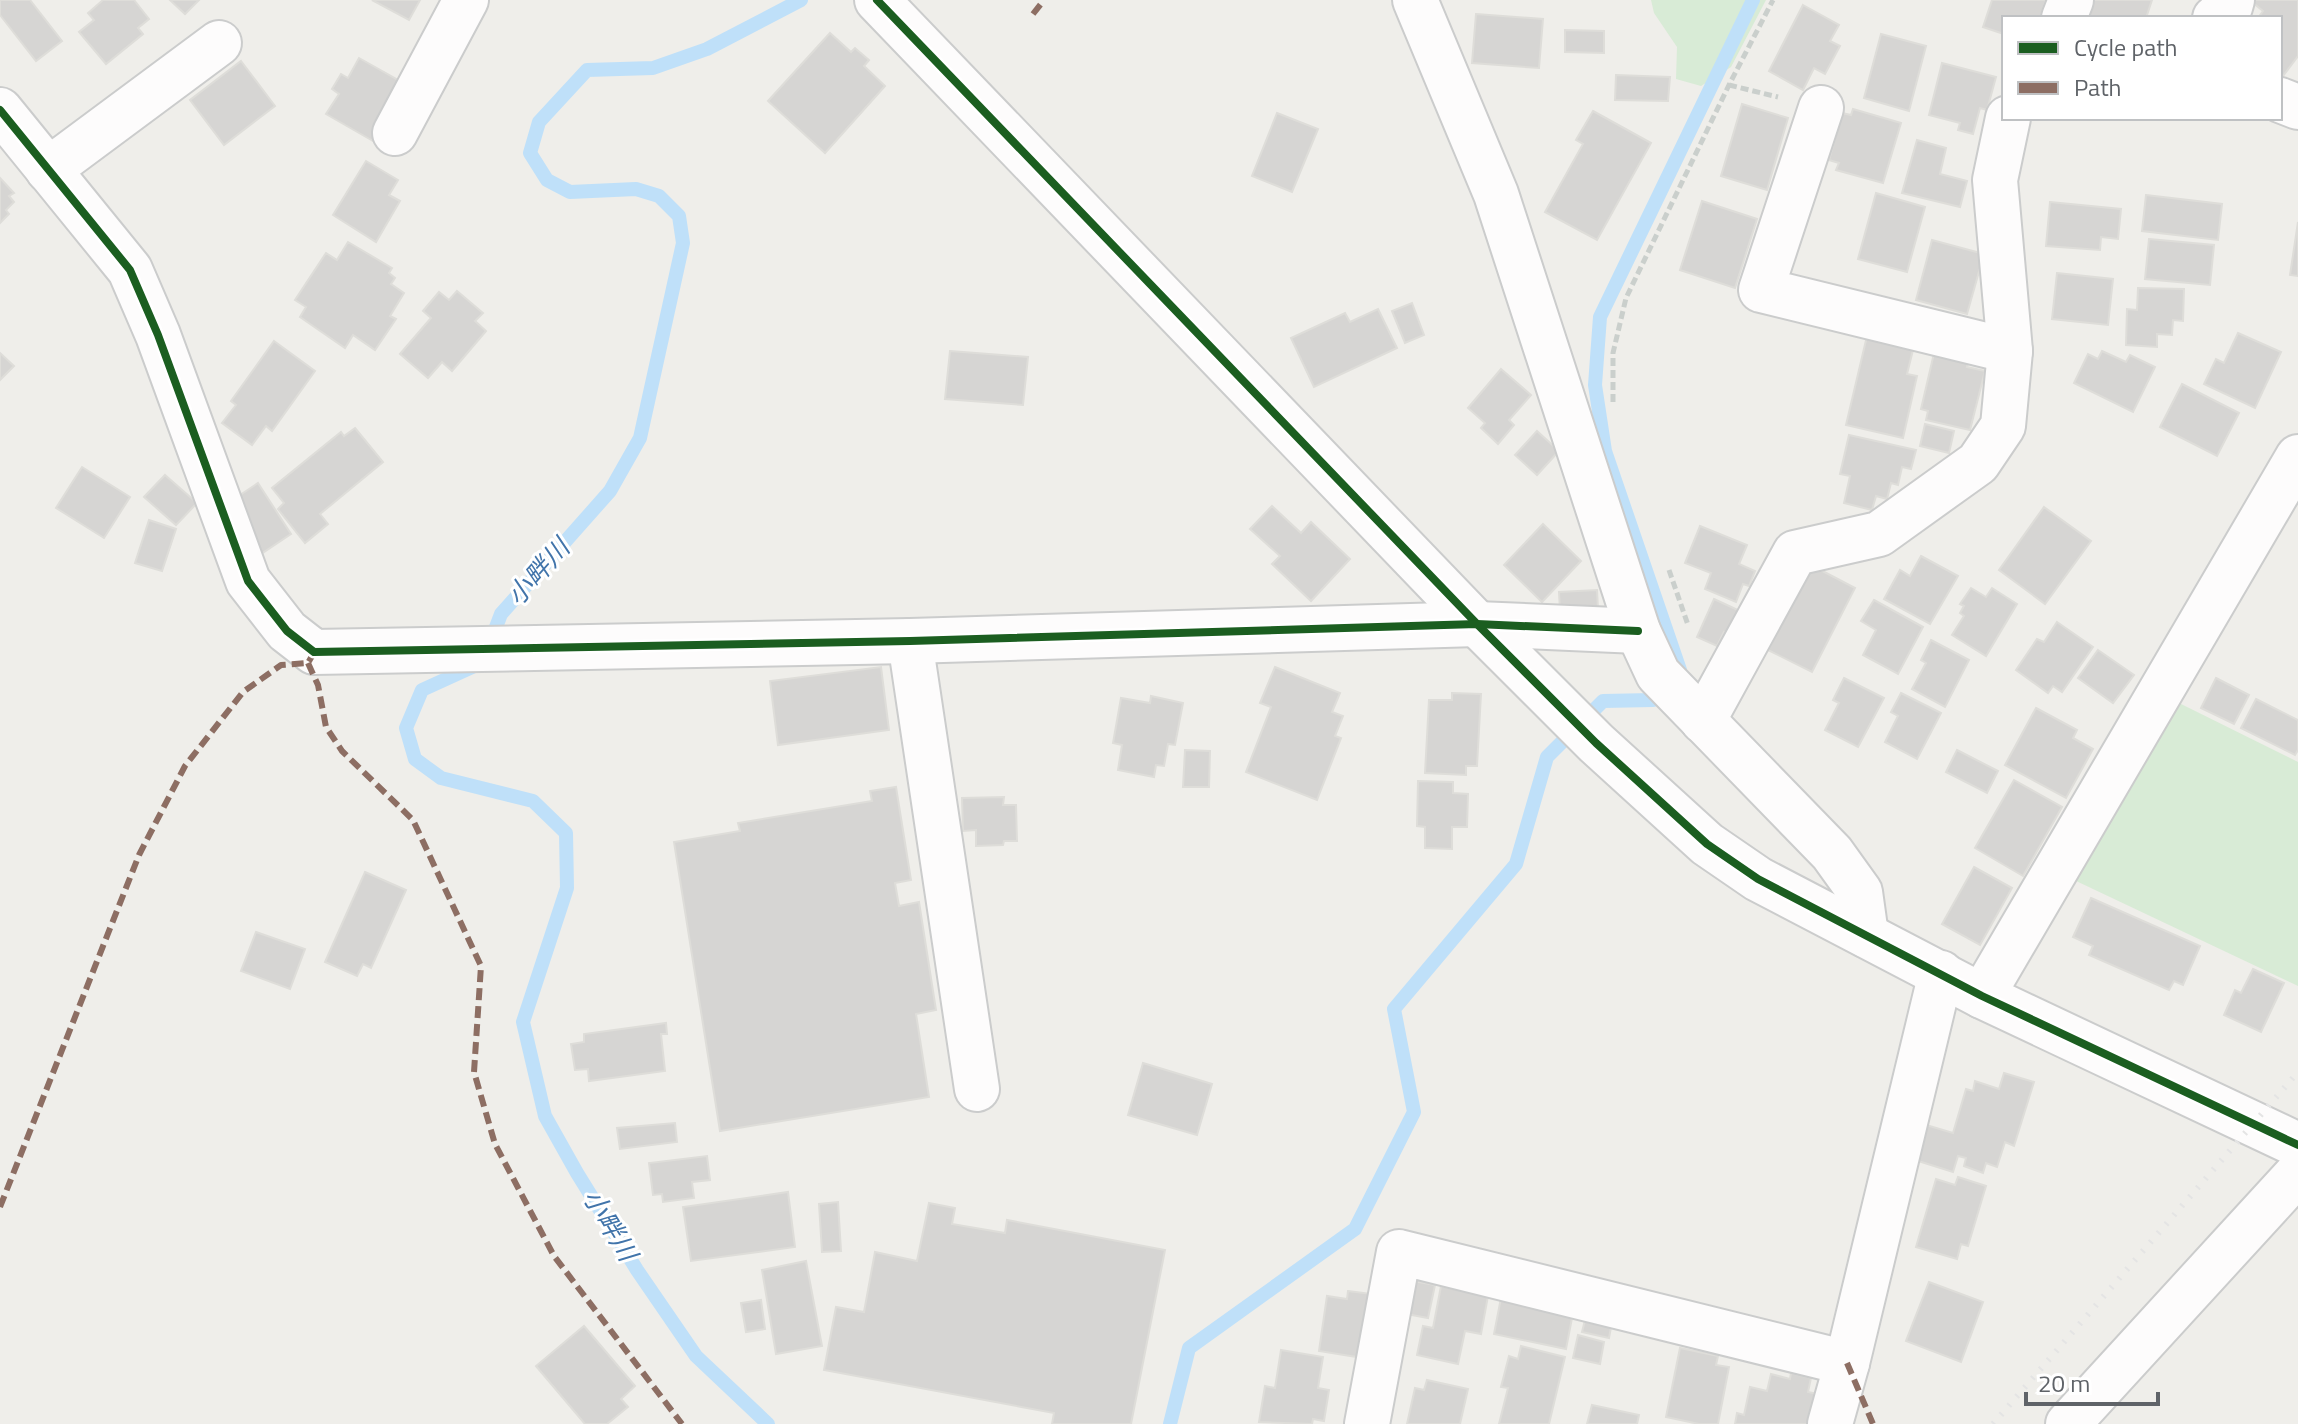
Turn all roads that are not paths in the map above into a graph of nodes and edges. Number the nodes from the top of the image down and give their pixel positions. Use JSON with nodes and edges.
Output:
{"nodes":[{"id":1,"x":466,"y":0,"type":"edge"},
{"id":2,"x":877,"y":0,"type":"edge"},
{"id":3,"x":1415,"y":0,"type":"edge"},
{"id":4,"x":2232,"y":0,"type":"edge"},
{"id":5,"x":2218,"y":16,"type":"edge"},
{"id":6,"x":219,"y":43,"type":"dead end"},
{"id":7,"x":1821,"y":108,"type":"dead end"},
{"id":8,"x":0,"y":110,"type":"edge"},
{"id":9,"x":2008,"y":120,"type":"edge"},
{"id":10,"x":395,"y":133,"type":"dead end"},
{"id":11,"x":48,"y":170,"type":"junction"},
{"id":12,"x":2010,"y":351,"type":"junction"},
{"id":13,"x":2298,"y":457,"type":"edge"},
{"id":14,"x":1477,"y":624,"type":"junction"},
{"id":15,"x":1638,"y":631,"type":"junction"},
{"id":16,"x":910,"y":641,"type":"junction"},
{"id":17,"x":1680,"y":696,"type":"junction"},
{"id":18,"x":1866,"y":935,"type":"junction"},
{"id":19,"x":1941,"y":973,"type":"junction"},
{"id":20,"x":1982,"y":996,"type":"junction"},
{"id":21,"x":977,"y":1089,"type":"dead end"},
{"id":22,"x":2298,"y":1145,"type":"edge"},
{"id":23,"x":2298,"y":1173,"type":"edge"},
{"id":24,"x":1847,"y":1363,"type":"junction"},
{"id":25,"x":1367,"y":1424,"type":"edge"},
{"id":26,"x":1830,"y":1424,"type":"edge"},
{"id":27,"x":2068,"y":1424,"type":"edge"}],
"edges":[{"from":1,"to":10,"type":"street"},
{"from":2,"to":14,"type":"street"},
{"from":3,"to":15,"type":"street"},
{"from":4,"to":5,"type":"street"},
{"from":6,"to":11,"type":"street"},
{"from":7,"to":12,"type":"street"},
{"from":8,"to":11,"type":"street"},
{"from":9,"to":12,"type":"street"},
{"from":11,"to":16,"type":"street"},
{"from":12,"to":17,"type":"street"},
{"from":13,"to":20,"type":"street"},
{"from":14,"to":15,"type":"street"},
{"from":14,"to":16,"type":"street"},
{"from":14,"to":18,"type":"street"},
{"from":15,"to":17,"type":"street"},
{"from":16,"to":21,"type":"street"},
{"from":17,"to":18,"type":"street"},
{"from":18,"to":19,"type":"street"},
{"from":19,"to":20,"type":"street"},
{"from":19,"to":24,"type":"street"},
{"from":20,"to":22,"type":"street"},
{"from":23,"to":27,"type":"street"},
{"from":24,"to":25,"type":"street"},
{"from":24,"to":26,"type":"street"}]}
